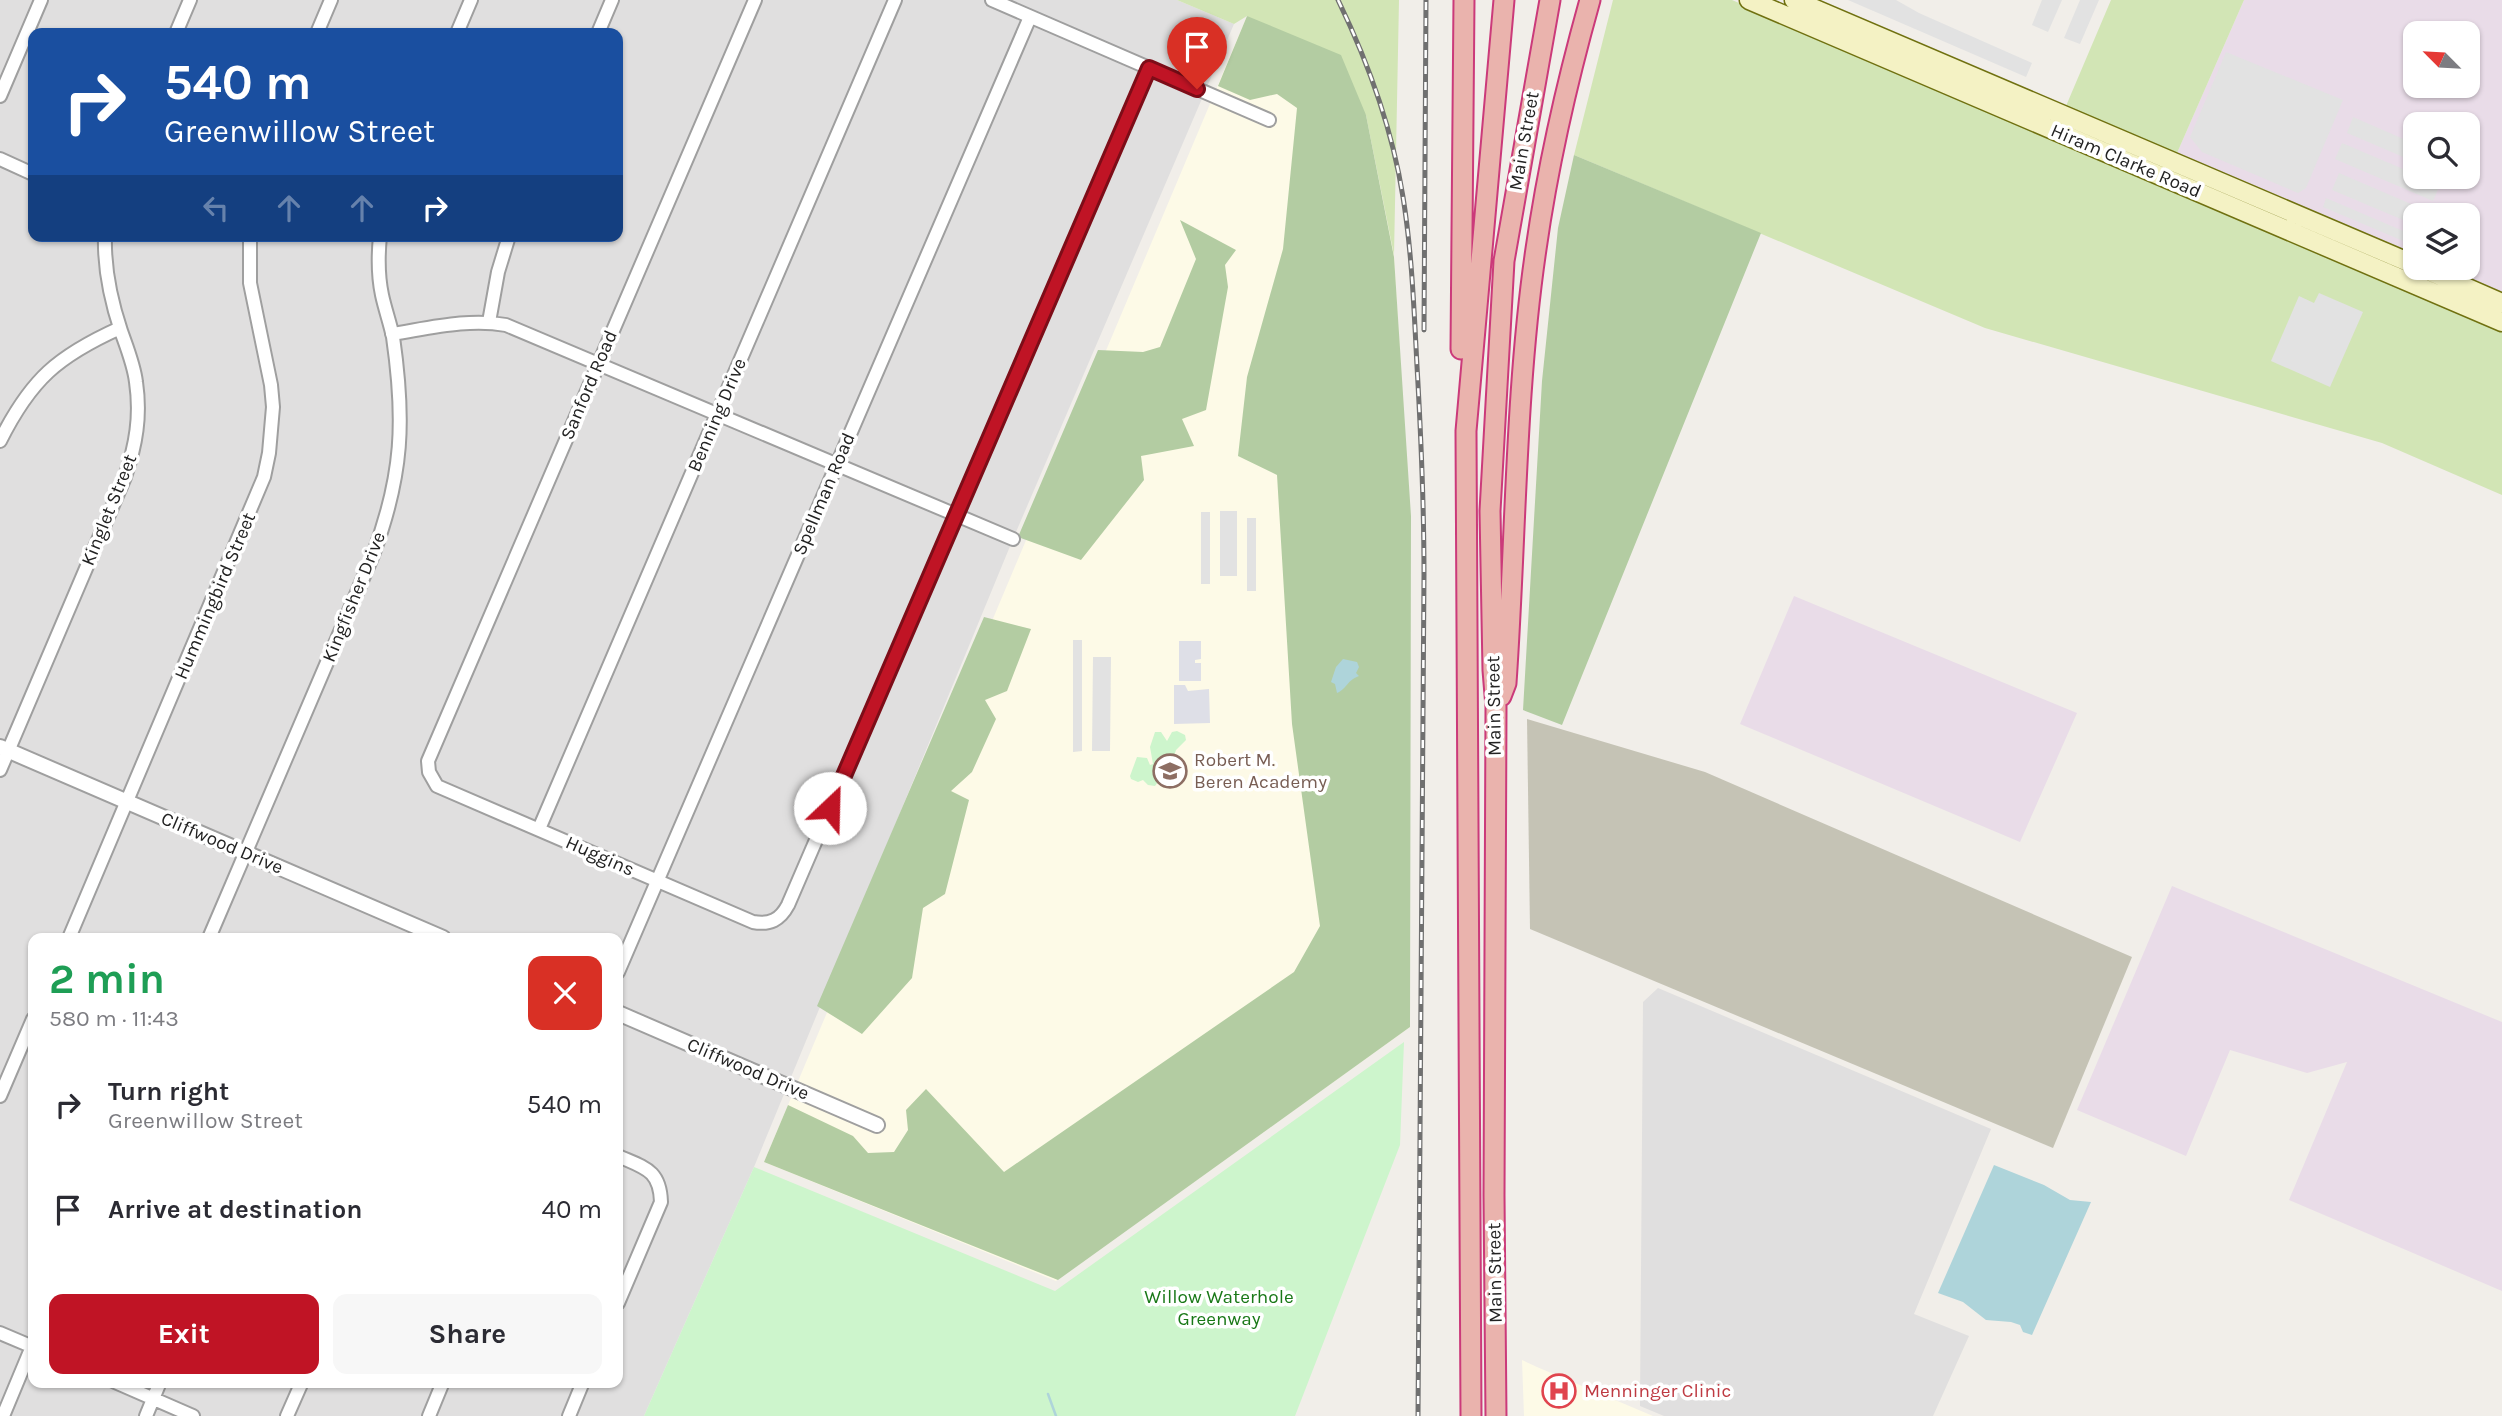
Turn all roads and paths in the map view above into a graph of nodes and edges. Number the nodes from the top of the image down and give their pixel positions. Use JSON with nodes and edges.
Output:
{"nodes":[{"id":1,"x":41,"y":0,"type":"edge"},
{"id":2,"x":190,"y":0,"type":"edge"},
{"id":3,"x":331,"y":0,"type":"edge"},
{"id":4,"x":471,"y":0,"type":"edge"},
{"id":5,"x":612,"y":0,"type":"edge"},
{"id":6,"x":755,"y":0,"type":"edge"},
{"id":7,"x":895,"y":0,"type":"edge"},
{"id":8,"x":992,"y":0,"type":"edge"},
{"id":9,"x":1464,"y":0,"type":"edge"},
{"id":10,"x":1504,"y":0,"type":"edge"},
{"id":11,"x":1590,"y":0,"type":"edge"},
{"id":12,"x":1794,"y":0,"type":"edge"},
{"id":13,"x":1757,"y":2,"type":"edge"},
{"id":14,"x":1549,"y":3,"type":"edge"},
{"id":15,"x":1030,"y":16,"type":"junction"},
{"id":16,"x":29,"y":28,"type":"edge"},
{"id":17,"x":178,"y":28,"type":"edge"},
{"id":18,"x":319,"y":28,"type":"edge"},
{"id":19,"x":459,"y":28,"type":"edge"},
{"id":20,"x":600,"y":28,"type":"edge"},
{"id":21,"x":28,"y":30,"type":"edge"},
{"id":22,"x":1910,"y":60,"type":"junction"},
{"id":23,"x":1149,"y":68,"type":"junction"},
{"id":24,"x":0,"y":96,"type":"edge"},
{"id":25,"x":1269,"y":120,"type":"dead end"},
{"id":26,"x":0,"y":159,"type":"edge"},
{"id":27,"x":28,"y":172,"type":"edge"},
{"id":28,"x":2302,"y":227,"type":"junction"},
{"id":29,"x":105,"y":242,"type":"edge"},
{"id":30,"x":250,"y":242,"type":"edge"},
{"id":31,"x":380,"y":242,"type":"edge"},
{"id":32,"x":507,"y":242,"type":"edge"},
{"id":33,"x":2403,"y":261,"type":"edge"},
{"id":34,"x":2423,"y":280,"type":"edge"},
{"id":35,"x":2450,"y":280,"type":"edge"},
{"id":36,"x":2424,"y":289,"type":"junction"},
{"id":37,"x":2502,"y":303,"type":"edge"},
{"id":38,"x":489,"y":322,"type":"junction"},
{"id":39,"x":2502,"y":322,"type":"edge"},
{"id":40,"x":120,"y":328,"type":"junction"},
{"id":41,"x":392,"y":334,"type":"junction"},
{"id":42,"x":599,"y":362,"type":"junction"},
{"id":43,"x":718,"y":413,"type":"junction"},
{"id":44,"x":0,"y":441,"type":"edge"},
{"id":45,"x":1466,"y":461,"type":"junction"},
{"id":46,"x":837,"y":463,"type":"junction"},
{"id":47,"x":957,"y":515,"type":"junction"},
{"id":48,"x":1013,"y":539,"type":"dead end"},
{"id":49,"x":1496,"y":706,"type":"junction"},
{"id":50,"x":4,"y":749,"type":"edge"},
{"id":51,"x":0,"y":770,"type":"edge"},
{"id":52,"x":429,"y":772,"type":"joint"},
{"id":53,"x":127,"y":802,"type":"junction"},
{"id":54,"x":539,"y":829,"type":"junction"},
{"id":55,"x":246,"y":853,"type":"junction"},
{"id":56,"x":657,"y":881,"type":"junction"},
{"id":57,"x":71,"y":933,"type":"edge"},
{"id":58,"x":211,"y":933,"type":"edge"},
{"id":59,"x":431,"y":933,"type":"edge"},
{"id":60,"x":623,"y":960,"type":"edge"},
{"id":61,"x":623,"y":1015,"type":"edge"},
{"id":62,"x":28,"y":1031,"type":"edge"},
{"id":63,"x":0,"y":1096,"type":"edge"},
{"id":64,"x":877,"y":1125,"type":"dead end"},
{"id":65,"x":623,"y":1159,"type":"edge"},
{"id":66,"x":623,"y":1291,"type":"edge"},
{"id":67,"x":0,"y":1333,"type":"edge"},
{"id":68,"x":28,"y":1344,"type":"edge"},
{"id":69,"x":28,"y":1358,"type":"edge"},
{"id":70,"x":128,"y":1388,"type":"edge"},
{"id":71,"x":158,"y":1388,"type":"edge"},
{"id":72,"x":299,"y":1388,"type":"edge"},
{"id":73,"x":441,"y":1388,"type":"edge"},
{"id":74,"x":581,"y":1388,"type":"edge"},
{"id":75,"x":153,"y":1399,"type":"junction"},
{"id":76,"x":3,"y":1416,"type":"edge"},
{"id":77,"x":146,"y":1416,"type":"edge"},
{"id":78,"x":193,"y":1416,"type":"edge"},
{"id":79,"x":287,"y":1416,"type":"edge"},
{"id":80,"x":429,"y":1416,"type":"edge"},
{"id":81,"x":569,"y":1416,"type":"edge"},
{"id":82,"x":1471,"y":1416,"type":"edge"},
{"id":83,"x":1496,"y":1416,"type":"edge"}],
"edges":[{"from":1,"to":16,"type":"street"},
{"from":2,"to":17,"type":"street"},
{"from":3,"to":18,"type":"street"},
{"from":4,"to":19,"type":"street"},
{"from":5,"to":20,"type":"street"},
{"from":6,"to":42,"type":"street","name":"Sanford Road"},
{"from":7,"to":43,"type":"street","name":"Benning Drive"},
{"from":8,"to":15,"type":"street"},
{"from":9,"to":45,"type":"highway"},
{"from":10,"to":45,"type":"highway","name":"Main Street"},
{"from":11,"to":49,"type":"highway"},
{"from":12,"to":22,"type":"main road","name":"Hiram Clarke Road"},
{"from":13,"to":22,"type":"main road","name":"Hiram Clarke Road"},
{"from":14,"to":49,"type":"highway","name":"Main Street"},
{"from":15,"to":23,"type":"street"},
{"from":15,"to":46,"type":"street","name":"Spellman Road"},
{"from":21,"to":24,"type":"street"},
{"from":22,"to":28,"type":"main road","name":"Hiram Clarke Road"},
{"from":23,"to":25,"type":"street"},
{"from":23,"to":47,"type":"street"},
{"from":26,"to":27,"type":"street"},
{"from":28,"to":33,"type":"main road","name":"Hiram Clarke Road"},
{"from":28,"to":36,"type":"main road","name":"Hiram Clarke Road"},
{"from":29,"to":40,"type":"street","name":"Kinglet Street"},
{"from":30,"to":53,"type":"street","name":"Hummingbird Street"},
{"from":31,"to":41,"type":"street","name":"Kingfisher Drive"},
{"from":32,"to":38,"type":"street"},
{"from":34,"to":36,"type":"main road"},
{"from":35,"to":37,"type":"main road","name":"Hiram Clarke Road"},
{"from":36,"to":39,"type":"main road","name":"Hiram Clarke Road"},
{"from":38,"to":41,"type":"street"},
{"from":38,"to":42,"type":"street"},
{"from":40,"to":44,"type":"street"},
{"from":40,"to":50,"type":"street","name":"Kinglet Street"},
{"from":41,"to":55,"type":"street","name":"Kingfisher Drive"},
{"from":42,"to":43,"type":"street"},
{"from":42,"to":52,"type":"street","name":"Sanford Road"},
{"from":43,"to":46,"type":"street"},
{"from":43,"to":54,"type":"street","name":"Benning Drive"},
{"from":45,"to":82,"type":"highway","name":"Main Street"},
{"from":46,"to":47,"type":"street"},
{"from":46,"to":56,"type":"street","name":"Spellman Road"},
{"from":47,"to":48,"type":"street"},
{"from":47,"to":56,"type":"street","name":"Huggins"},
{"from":49,"to":83,"type":"highway","name":"Main Street"},
{"from":50,"to":51,"type":"street","name":"Kinglet Street"},
{"from":50,"to":53,"type":"street","name":"Cliffwood Drive"},
{"from":52,"to":54,"type":"street","name":"Huggins"},
{"from":53,"to":55,"type":"street","name":"Cliffwood Drive"},
{"from":53,"to":57,"type":"street","name":"Hummingbird Street"},
{"from":54,"to":56,"type":"street","name":"Huggins"},
{"from":55,"to":58,"type":"street","name":"Kingfisher Drive"},
{"from":55,"to":59,"type":"street","name":"Cliffwood Drive"},
{"from":56,"to":60,"type":"street","name":"Spellman Road"},
{"from":61,"to":64,"type":"street","name":"Cliffwood Drive"},
{"from":62,"to":63,"type":"street"},
{"from":65,"to":66,"type":"street"},
{"from":67,"to":68,"type":"street"},
{"from":69,"to":76,"type":"street"},
{"from":70,"to":75,"type":"street"},
{"from":71,"to":75,"type":"street"},
{"from":72,"to":79,"type":"street"},
{"from":73,"to":80,"type":"street"},
{"from":74,"to":81,"type":"street"},
{"from":75,"to":77,"type":"street"},
{"from":75,"to":78,"type":"street"}]}
